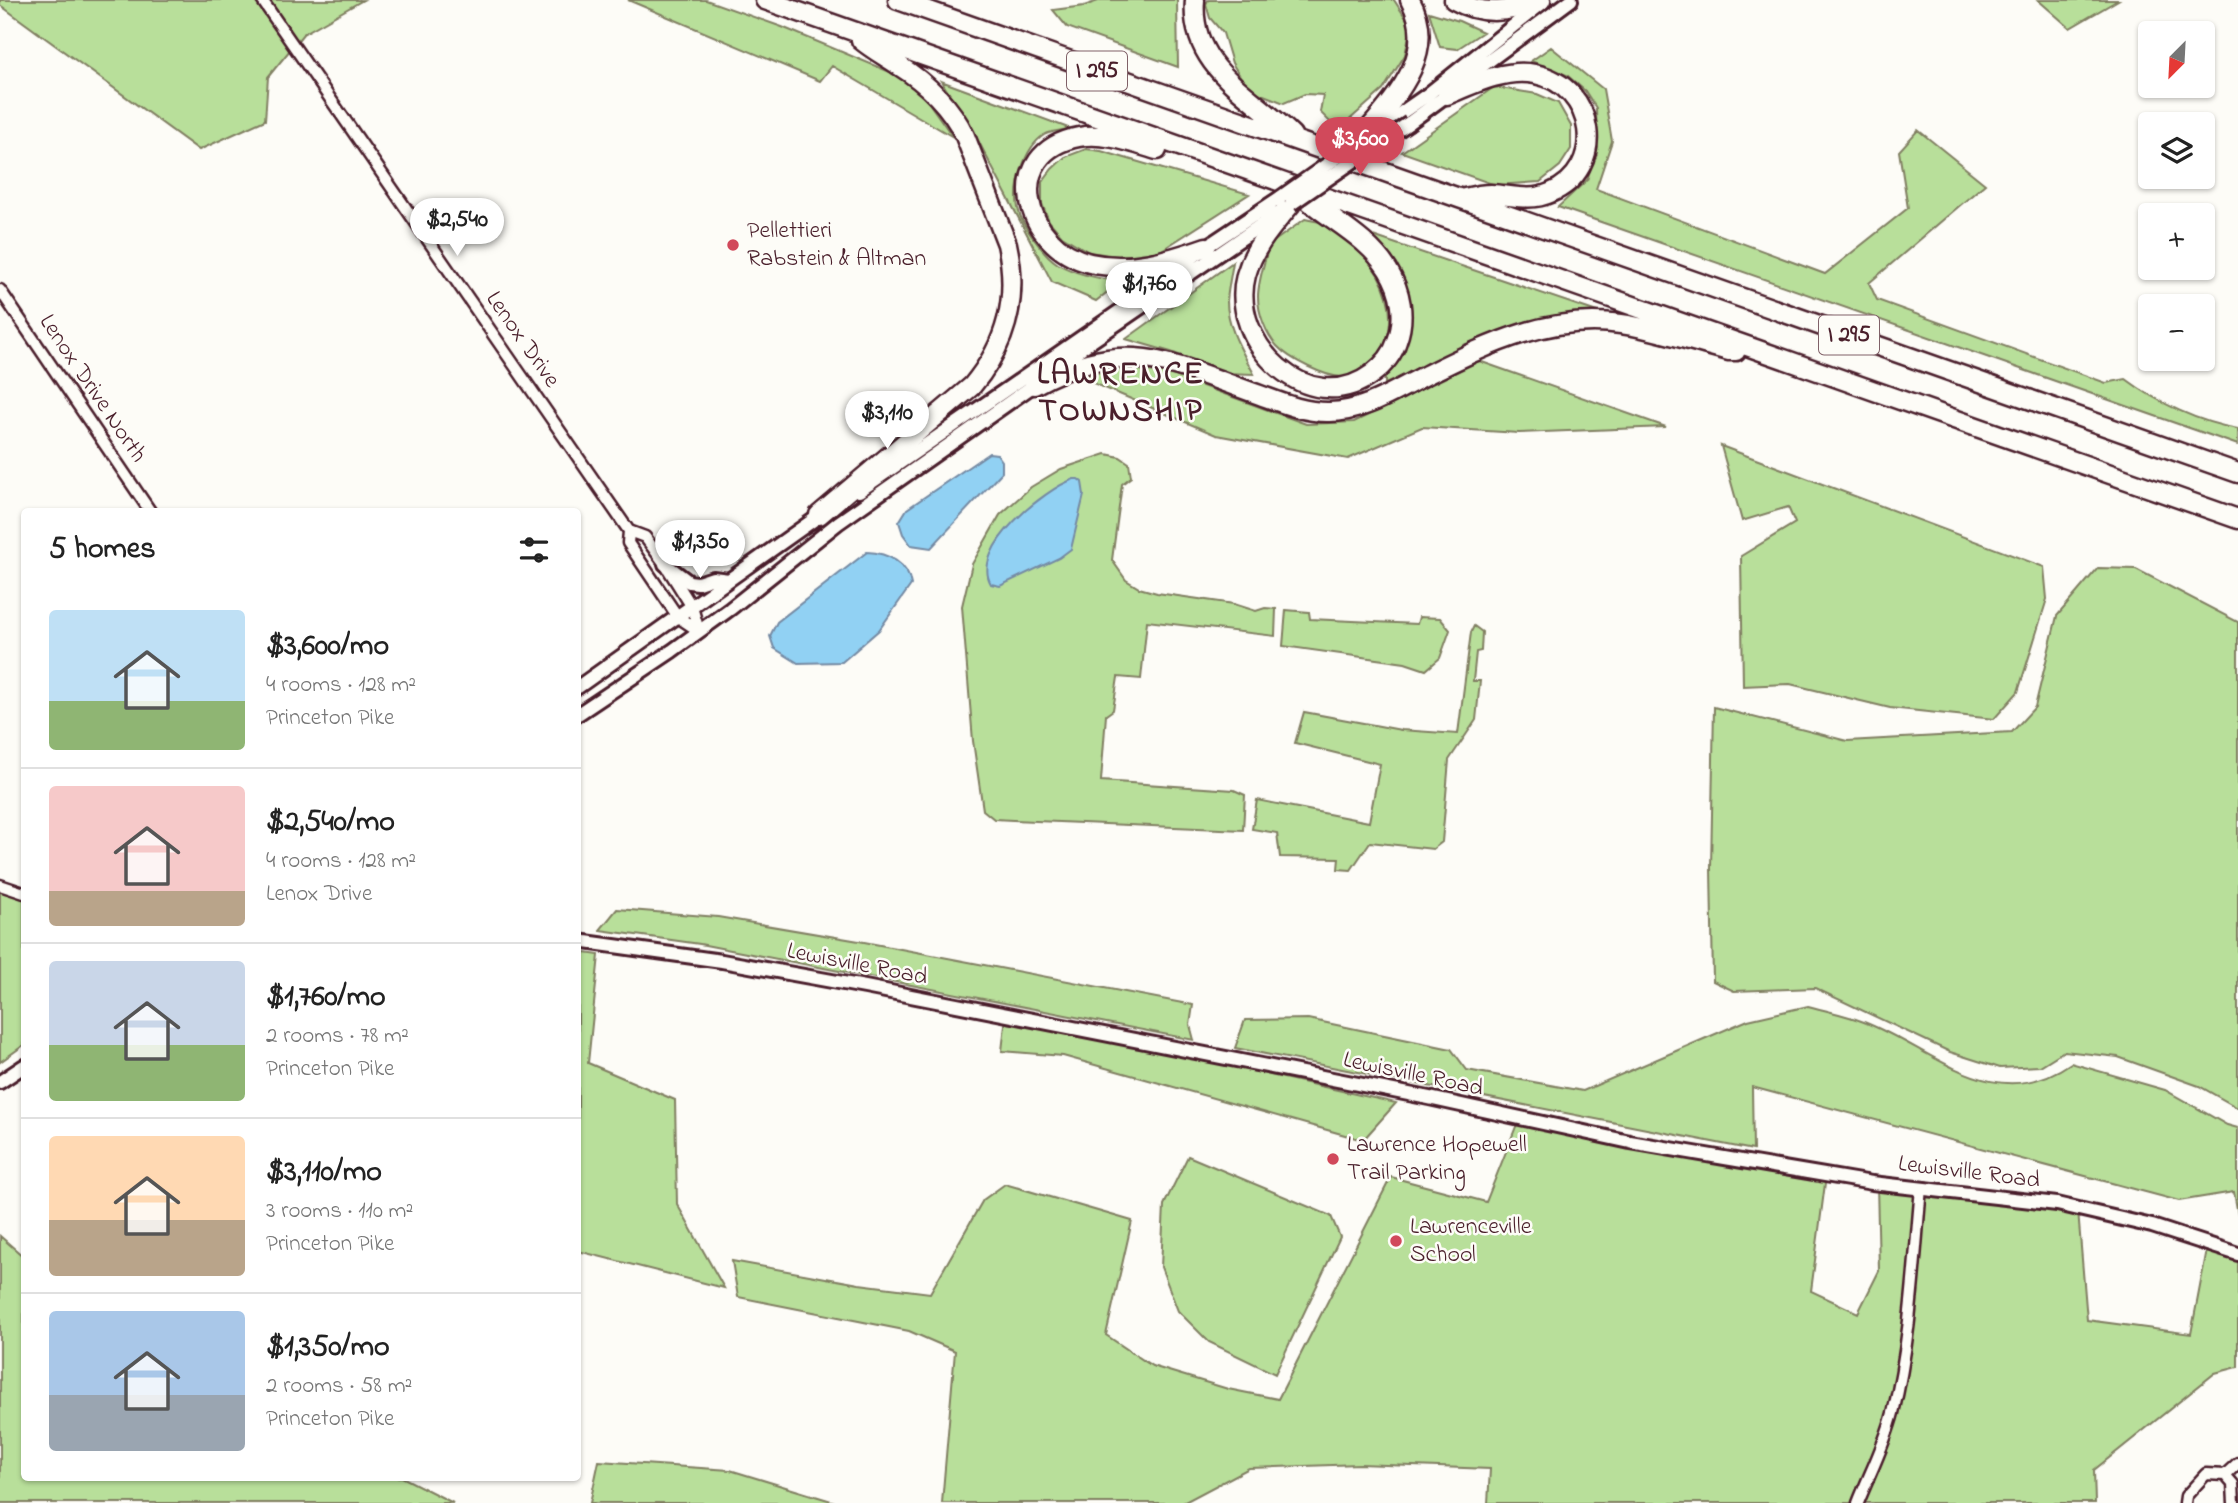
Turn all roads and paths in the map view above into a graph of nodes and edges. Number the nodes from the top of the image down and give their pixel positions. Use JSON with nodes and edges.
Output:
{"nodes":[{"id":1,"x":262,"y":0,"type":"edge"},
{"id":2,"x":765,"y":0,"type":"edge"},
{"id":3,"x":898,"y":0,"type":"edge"},
{"id":4,"x":1195,"y":0,"type":"edge"},
{"id":5,"x":1410,"y":0,"type":"edge"},
{"id":6,"x":1454,"y":0,"type":"edge"},
{"id":7,"x":1543,"y":0,"type":"edge"},
{"id":8,"x":1571,"y":0,"type":"edge"},
{"id":9,"x":850,"y":31,"type":"junction"},
{"id":10,"x":1447,"y":95,"type":"junction"},
{"id":11,"x":1401,"y":112,"type":"junction"},
{"id":12,"x":1297,"y":140,"type":"junction"},
{"id":13,"x":1356,"y":144,"type":"joint"},
{"id":14,"x":1192,"y":151,"type":"junction"},
{"id":15,"x":1289,"y":184,"type":"junction"},
{"id":16,"x":1459,"y":198,"type":"junction"},
{"id":17,"x":1292,"y":204,"type":"joint"},
{"id":18,"x":1248,"y":235,"type":"junction"},
{"id":19,"x":1206,"y":247,"type":"junction"},
{"id":20,"x":0,"y":290,"type":"edge"},
{"id":21,"x":1759,"y":350,"type":"junction"},
{"id":22,"x":1034,"y":385,"type":"junction"},
{"id":23,"x":2238,"y":473,"type":"edge"},
{"id":24,"x":148,"y":508,"type":"edge"},
{"id":25,"x":819,"y":515,"type":"junction"},
{"id":26,"x":2238,"y":519,"type":"edge"},
{"id":27,"x":629,"y":531,"type":"junction"},
{"id":28,"x":664,"y":564,"type":"junction"},
{"id":29,"x":729,"y":580,"type":"junction"},
{"id":30,"x":692,"y":607,"type":"junction"},
{"id":31,"x":678,"y":617,"type":"junction"},
{"id":32,"x":699,"y":631,"type":"junction"},
{"id":33,"x":581,"y":685,"type":"edge"},
{"id":34,"x":581,"y":712,"type":"edge"},
{"id":35,"x":0,"y":885,"type":"edge"},
{"id":36,"x":21,"y":892,"type":"edge"},
{"id":37,"x":581,"y":942,"type":"edge"},
{"id":38,"x":21,"y":1068,"type":"edge"},
{"id":39,"x":0,"y":1082,"type":"edge"},
{"id":40,"x":1921,"y":1188,"type":"junction"},
{"id":41,"x":2238,"y":1254,"type":"edge"},
{"id":42,"x":2238,"y":1463,"type":"edge"},
{"id":43,"x":2225,"y":1475,"type":"junction"},
{"id":44,"x":1858,"y":1503,"type":"edge"},
{"id":45,"x":2185,"y":1503,"type":"edge"},
{"id":46,"x":2234,"y":1503,"type":"edge"}],
"edges":[{"from":1,"to":27,"type":"street","name":"Lenox Drive"},
{"from":2,"to":9,"type":"highway","number":"I 295"},
{"from":3,"to":12,"type":"highway","number":"I 295"},
{"from":4,"to":12,"type":"highway"},
{"from":5,"to":11,"type":"highway"},
{"from":6,"to":7,"type":"highway"},
{"from":7,"to":11,"type":"main road"},
{"from":8,"to":10,"type":"main road"},
{"from":9,"to":14,"type":"highway","number":"I 295"},
{"from":9,"to":25,"type":"highway"},
{"from":10,"to":11,"type":"main road"},
{"from":10,"to":16,"type":"highway"},
{"from":11,"to":13,"type":"highway"},
{"from":11,"to":17,"type":"main road","bridge":true},
{"from":12,"to":16,"type":"highway","number":"I 295"},
{"from":13,"to":18,"type":"main road","bridge":true},
{"from":14,"to":15,"type":"highway","number":"I 295"},
{"from":14,"to":19,"type":"highway"},
{"from":15,"to":18,"type":"highway"},
{"from":15,"to":21,"type":"highway","number":"I 295"},
{"from":16,"to":23,"type":"highway","number":"I 295"},
{"from":17,"to":18,"type":"highway"},
{"from":18,"to":19,"type":"main road"},
{"from":18,"to":22,"type":"main road"},
{"from":19,"to":25,"type":"main road"},
{"from":20,"to":24,"type":"street","name":"Lenox Drive North"},
{"from":21,"to":22,"type":"highway"},
{"from":21,"to":26,"type":"highway","number":"I 295"},
{"from":22,"to":32,"type":"main road"},
{"from":25,"to":29,"type":"main road"},
{"from":27,"to":28,"type":"street","name":"Lenox Drive"},
{"from":27,"to":31,"type":"street","name":"Lenox Drive"},
{"from":28,"to":29,"type":"main road"},
{"from":28,"to":30,"type":"street","name":"Lenox Drive"},
{"from":29,"to":30,"type":"main road"},
{"from":30,"to":31,"type":"main road"},
{"from":30,"to":32,"type":"street","name":"Lenox Drive"},
{"from":31,"to":32,"type":"street","name":"Lenox Drive"},
{"from":31,"to":33,"type":"main road"},
{"from":32,"to":34,"type":"main road"},
{"from":35,"to":36,"type":"street"},
{"from":37,"to":40,"type":"main road","name":"Lewisville Road"},
{"from":38,"to":39,"type":"main road"},
{"from":40,"to":41,"type":"main road","name":"Lewisville Road"},
{"from":40,"to":44,"type":"street"},
{"from":42,"to":43,"type":"street"},
{"from":43,"to":45,"type":"street"},
{"from":43,"to":46,"type":"street"}]}
